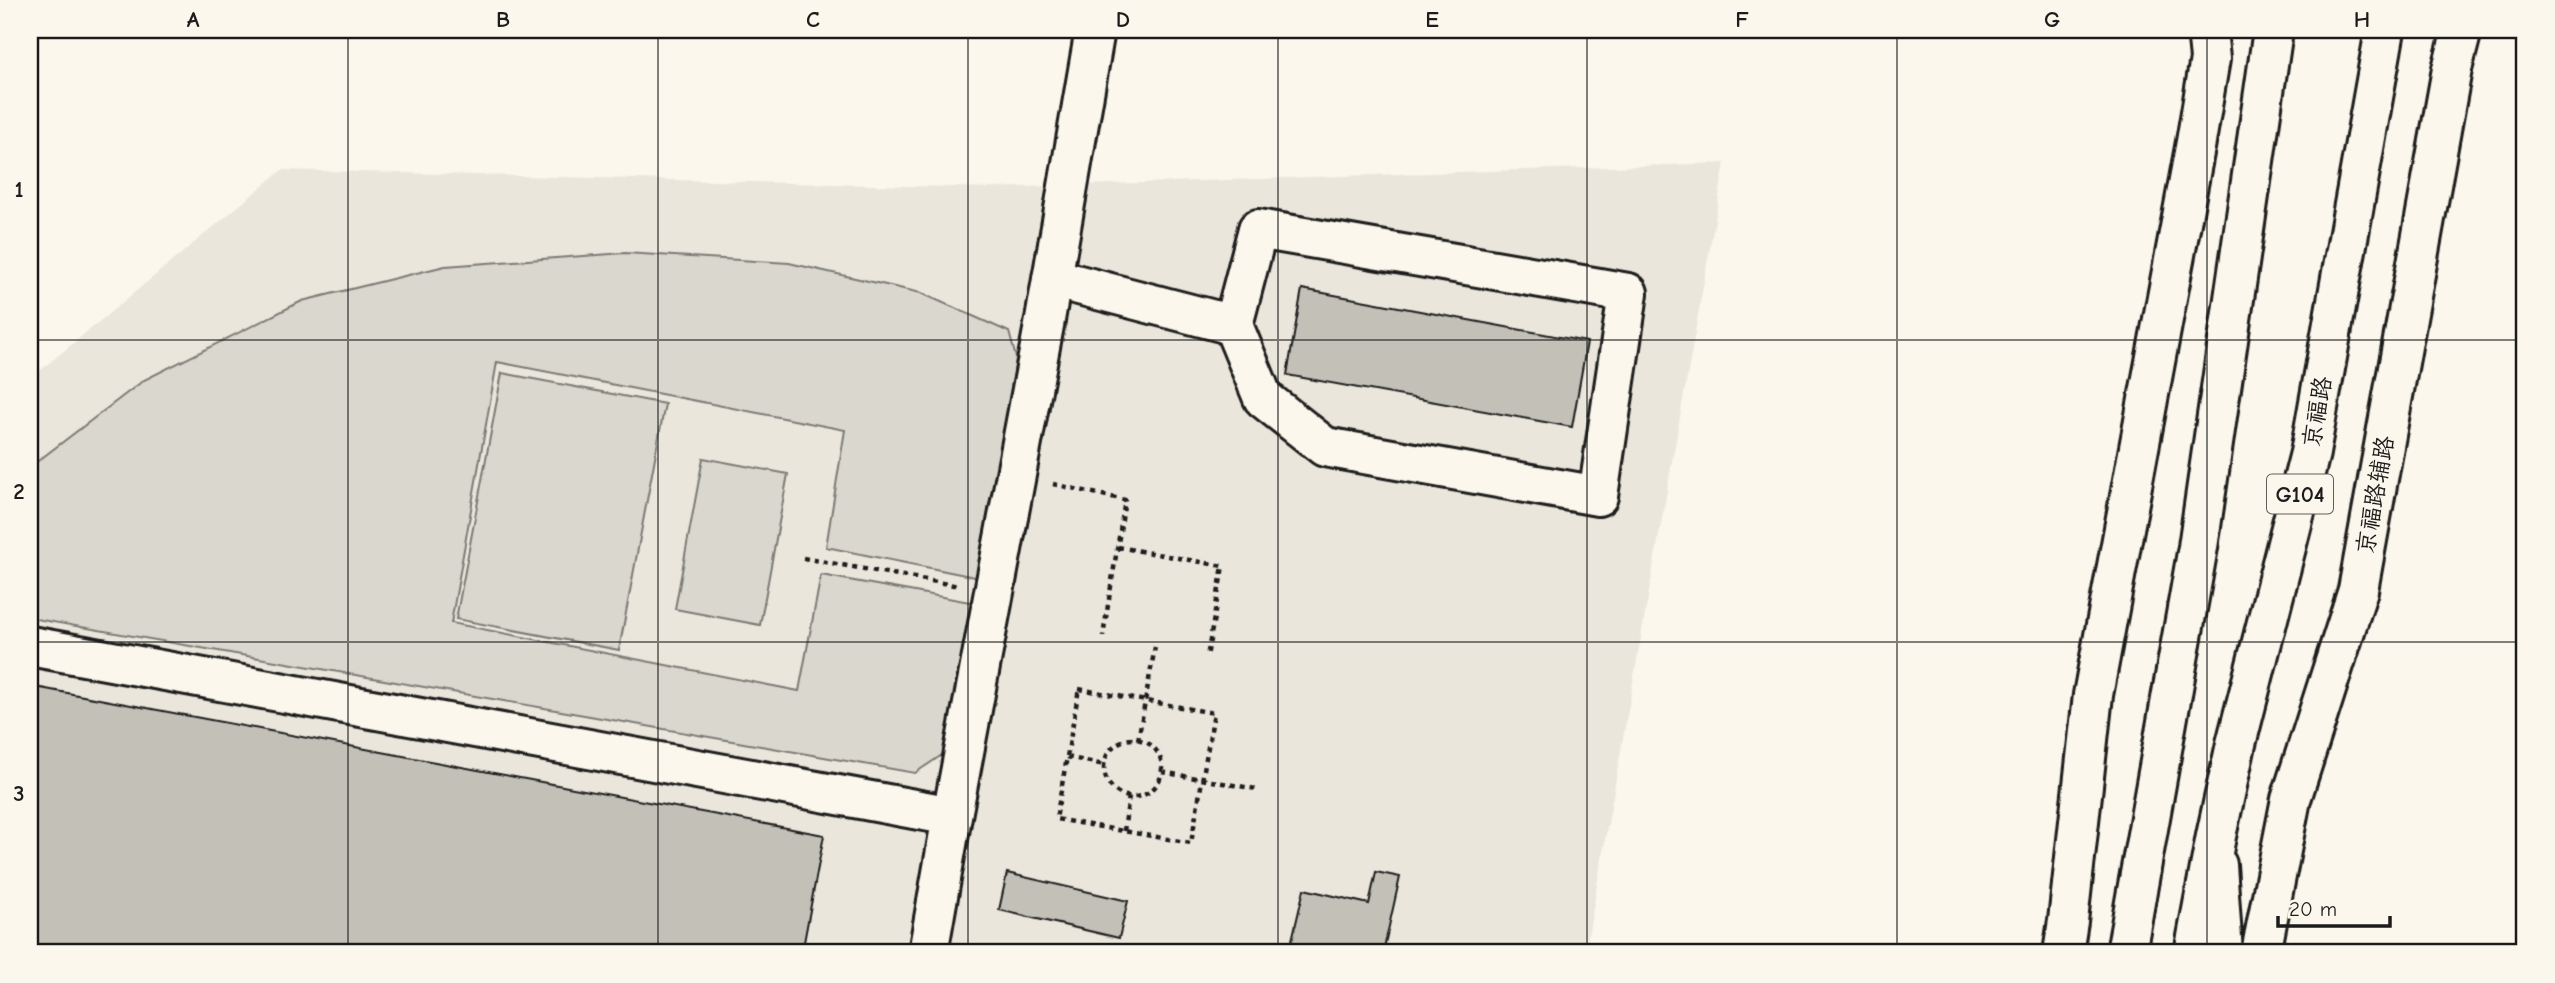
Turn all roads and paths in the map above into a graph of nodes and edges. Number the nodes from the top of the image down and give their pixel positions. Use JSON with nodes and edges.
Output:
{"nodes":[{"id":1,"x":1095,"y":30,"type":"edge"},
{"id":2,"x":2207,"y":30,"type":"edge"},
{"id":3,"x":2273,"y":30,"type":"edge"},
{"id":4,"x":2385,"y":30,"type":"edge"},
{"id":5,"x":2462,"y":30,"type":"edge"},
{"id":6,"x":1052,"y":278,"type":"junction"},
{"id":7,"x":1233,"y":326,"type":"junction"},
{"id":8,"x":1016,"y":475,"type":"junction"},
{"id":9,"x":1118,"y":547,"type":"junction"},
{"id":10,"x":803,"y":558,"type":"dead end"},
{"id":11,"x":994,"y":592,"type":"junction"},
{"id":12,"x":1103,"y":636,"type":"dead end"},
{"id":13,"x":30,"y":646,"type":"edge"},
{"id":14,"x":1155,"y":647,"type":"dead end"},
{"id":15,"x":1207,"y":657,"type":"dead end"},
{"id":16,"x":1145,"y":701,"type":"junction"},
{"id":17,"x":1138,"y":740,"type":"junction"},
{"id":18,"x":1067,"y":757,"type":"junction"},
{"id":19,"x":1104,"y":765,"type":"junction"},
{"id":20,"x":1162,"y":772,"type":"junction"},
{"id":21,"x":1202,"y":780,"type":"junction"},
{"id":22,"x":1256,"y":789,"type":"dead end"},
{"id":23,"x":1129,"y":796,"type":"junction"},
{"id":24,"x":952,"y":816,"type":"junction"},
{"id":25,"x":1124,"y":831,"type":"junction"},
{"id":26,"x":2216,"y":836,"type":"junction"},
{"id":27,"x":2135,"y":907,"type":"junction"},
{"id":28,"x":928,"y":953,"type":"edge"},
{"id":29,"x":2063,"y":953,"type":"edge"},
{"id":30,"x":2111,"y":953,"type":"edge"},
{"id":31,"x":2126,"y":953,"type":"edge"},
{"id":32,"x":2194,"y":953,"type":"edge"},
{"id":33,"x":2223,"y":953,"type":"edge"},
{"id":34,"x":2260,"y":953,"type":"edge"}],
"edges":[{"from":1,"to":6,"type":"main road"},
{"from":2,"to":29,"type":"main road"},
{"from":3,"to":27,"type":"main road"},
{"from":4,"to":26,"type":"main road","name":"京福路","number":"G104"},
{"from":5,"to":34,"type":"main road","name":"京福路辅路"},
{"from":6,"to":7,"type":"main road"},
{"from":6,"to":8,"type":"main road"},
{"from":7,"to":7,"type":"main road"},
{"from":8,"to":9,"type":"path"},
{"from":8,"to":11,"type":"main road"},
{"from":9,"to":12,"type":"path"},
{"from":9,"to":15,"type":"path"},
{"from":10,"to":11,"type":"path"},
{"from":11,"to":24,"type":"main road"},
{"from":13,"to":24,"type":"main road"},
{"from":14,"to":16,"type":"path"},
{"from":16,"to":17,"type":"path"},
{"from":16,"to":18,"type":"path"},
{"from":16,"to":21,"type":"path"},
{"from":17,"to":19,"type":"path"},
{"from":17,"to":20,"type":"path"},
{"from":18,"to":19,"type":"path"},
{"from":18,"to":25,"type":"path"},
{"from":19,"to":23,"type":"path"},
{"from":20,"to":21,"type":"path"},
{"from":20,"to":23,"type":"path"},
{"from":21,"to":22,"type":"path"},
{"from":21,"to":25,"type":"path"},
{"from":23,"to":25,"type":"path"},
{"from":24,"to":28,"type":"main road"},
{"from":26,"to":32,"type":"main road","name":"京福路","number":"G104"},
{"from":26,"to":33,"type":"main road"},
{"from":27,"to":30,"type":"main road"},
{"from":27,"to":31,"type":"main road"}]}
